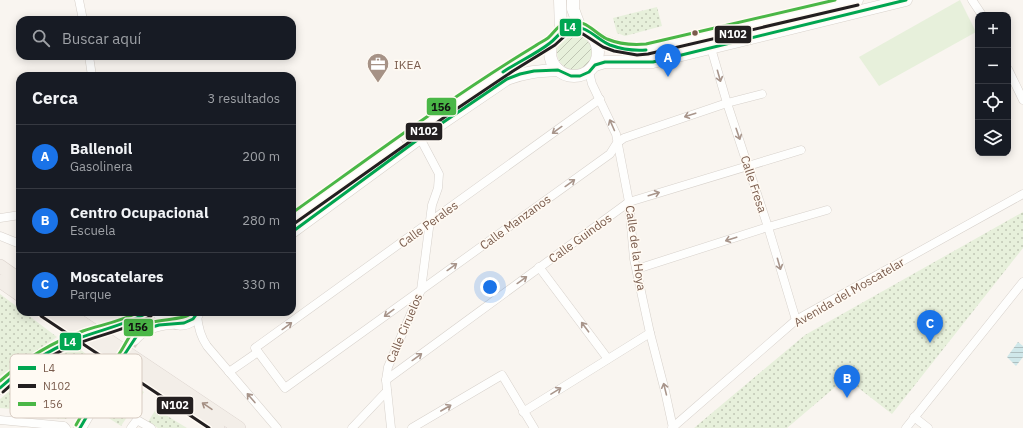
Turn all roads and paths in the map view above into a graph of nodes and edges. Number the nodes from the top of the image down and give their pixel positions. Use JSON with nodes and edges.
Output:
{"nodes":[{"id":1,"x":80,"y":0,"type":"edge"},
{"id":2,"x":560,"y":0,"type":"edge"},
{"id":3,"x":572,"y":0,"type":"edge"},
{"id":4,"x":857,"y":0,"type":"edge"},
{"id":5,"x":906,"y":0,"type":"edge"},
{"id":6,"x":972,"y":0,"type":"edge"},
{"id":7,"x":980,"y":12,"type":"edge"},
{"id":8,"x":82,"y":16,"type":"edge"},
{"id":9,"x":580,"y":28,"type":"junction"},
{"id":10,"x":561,"y":31,"type":"junction"},
{"id":11,"x":594,"y":36,"type":"junction"},
{"id":12,"x":552,"y":41,"type":"junction"},
{"id":13,"x":711,"y":48,"type":"junction"},
{"id":14,"x":90,"y":60,"type":"edge"},
{"id":15,"x":592,"y":68,"type":"junction"},
{"id":16,"x":558,"y":70,"type":"junction"},
{"id":17,"x":91,"y":72,"type":"edge"},
{"id":18,"x":1011,"y":74,"type":"edge"},
{"id":19,"x":762,"y":94,"type":"dead end"},
{"id":20,"x":600,"y":99,"type":"junction"},
{"id":21,"x":1023,"y":100,"type":"edge"},
{"id":22,"x":727,"y":103,"type":"junction"},
{"id":23,"x":420,"y":138,"type":"junction"},
{"id":24,"x":617,"y":143,"type":"junction"},
{"id":25,"x":801,"y":150,"type":"dead end"},
{"id":26,"x":748,"y":166,"type":"junction"},
{"id":27,"x":1023,"y":194,"type":"edge"},
{"id":28,"x":629,"y":202,"type":"junction"},
{"id":29,"x":827,"y":210,"type":"dead end"},
{"id":30,"x":16,"y":216,"type":"edge"},
{"id":31,"x":296,"y":216,"type":"edge"},
{"id":32,"x":0,"y":218,"type":"edge"},
{"id":33,"x":430,"y":223,"type":"junction"},
{"id":34,"x":768,"y":227,"type":"junction"},
{"id":35,"x":296,"y":229,"type":"edge"},
{"id":36,"x":0,"y":236,"type":"edge"},
{"id":37,"x":16,"y":242,"type":"edge"},
{"id":38,"x":0,"y":266,"type":"edge"},
{"id":39,"x":540,"y":267,"type":"junction"},
{"id":40,"x":636,"y":270,"type":"junction"},
{"id":41,"x":16,"y":277,"type":"edge"},
{"id":42,"x":0,"y":281,"type":"edge"},
{"id":43,"x":1023,"y":282,"type":"edge"},
{"id":44,"x":421,"y":290,"type":"junction"},
{"id":45,"x":16,"y":292,"type":"edge"},
{"id":46,"x":50,"y":316,"type":"edge"},
{"id":47,"x":72,"y":316,"type":"edge"},
{"id":48,"x":142,"y":316,"type":"edge"},
{"id":49,"x":161,"y":316,"type":"edge"},
{"id":50,"x":196,"y":316,"type":"edge"},
{"id":51,"x":198,"y":316,"type":"edge"},
{"id":52,"x":796,"y":320,"type":"junction"},
{"id":53,"x":171,"y":323,"type":"junction"},
{"id":54,"x":114,"y":327,"type":"tunnel mouth"},
{"id":55,"x":650,"y":333,"type":"junction"},
{"id":56,"x":134,"y":339,"type":"tunnel mouth"},
{"id":57,"x":66,"y":343,"type":"tunnel mouth"},
{"id":58,"x":257,"y":350,"type":"junction"},
{"id":59,"x":46,"y":354,"type":"edge"},
{"id":60,"x":107,"y":354,"type":"edge"},
{"id":61,"x":129,"y":354,"type":"edge"},
{"id":62,"x":608,"y":359,"type":"junction"},
{"id":63,"x":142,"y":363,"type":"edge"},
{"id":64,"x":229,"y":372,"type":"junction"},
{"id":65,"x":142,"y":377,"type":"edge"},
{"id":66,"x":10,"y":379,"type":"edge"},
{"id":67,"x":386,"y":380,"type":"junction"},
{"id":68,"x":0,"y":388,"type":"edge"},
{"id":69,"x":387,"y":390,"type":"junction"},
{"id":70,"x":523,"y":412,"type":"junction"},
{"id":71,"x":914,"y":417,"type":"junction"},
{"id":72,"x":86,"y":418,"type":"edge"},
{"id":73,"x":0,"y":420,"type":"edge"},
{"id":74,"x":66,"y":428,"type":"edge"},
{"id":75,"x":80,"y":428,"type":"edge"},
{"id":76,"x":131,"y":428,"type":"edge"},
{"id":77,"x":151,"y":428,"type":"edge"},
{"id":78,"x":218,"y":428,"type":"edge"},
{"id":79,"x":239,"y":428,"type":"edge"},
{"id":80,"x":277,"y":428,"type":"edge"},
{"id":81,"x":352,"y":428,"type":"edge"},
{"id":82,"x":391,"y":428,"type":"edge"},
{"id":83,"x":412,"y":428,"type":"edge"},
{"id":84,"x":534,"y":428,"type":"edge"},
{"id":85,"x":673,"y":428,"type":"edge"},
{"id":86,"x":906,"y":428,"type":"edge"},
{"id":87,"x":928,"y":428,"type":"edge"}],
"edges":[{"from":1,"to":8,"type":"street"},
{"from":2,"to":10,"type":"main road"},
{"from":3,"to":9,"type":"main road"},
{"from":4,"to":11,"type":"main road"},
{"from":5,"to":13,"type":"main road"},
{"from":6,"to":7,"type":"street"},
{"from":9,"to":10,"type":"main road"},
{"from":9,"to":11,"type":"main road"},
{"from":10,"to":12,"type":"main road"},
{"from":11,"to":15,"type":"main road"},
{"from":12,"to":16,"type":"main road"},
{"from":12,"to":31,"type":"main road"},
{"from":13,"to":15,"type":"main road"},
{"from":13,"to":22,"type":"street","name":"Calle Fresa","one_way":true},
{"from":14,"to":17,"type":"street"},
{"from":15,"to":16,"type":"main road"},
{"from":15,"to":20,"type":"street","name":"Calle de la Hoya"},
{"from":16,"to":23,"type":"main road"},
{"from":18,"to":21,"type":"street"},
{"from":19,"to":22,"type":"street","name":"Calle Manzanos"},
{"from":24,"to":20,"type":"street","name":"Calle de la Hoya","one_way":true},
{"from":20,"to":33,"type":"street","name":"Calle Perales","one_way":true},
{"from":22,"to":24,"type":"street","name":"Calle Manzanos","one_way":true},
{"from":22,"to":26,"type":"street","name":"Calle Fresa","one_way":true},
{"from":23,"to":33,"type":"street","name":"Calle Ciruelos"},
{"from":23,"to":35,"type":"main road"},
{"from":24,"to":28,"type":"street","name":"Calle de la Hoya"},
{"from":44,"to":24,"type":"street","name":"Calle Manzanos","one_way":true},
{"from":25,"to":26,"type":"street","name":"Calle Guindos"},
{"from":28,"to":26,"type":"street","name":"Calle Guindos","one_way":true},
{"from":26,"to":34,"type":"street","name":"Calle Fresa"},
{"from":27,"to":52,"type":"street","name":"Avenida del Moscatelar"},
{"from":28,"to":39,"type":"street","name":"Calle Guindos"},
{"from":28,"to":40,"type":"street","name":"Calle de la Hoya"},
{"from":29,"to":34,"type":"street"},
{"from":30,"to":32,"type":"street"},
{"from":33,"to":44,"type":"street","name":"Calle Ciruelos"},
{"from":58,"to":33,"type":"street","name":"Calle Perales","one_way":true},
{"from":34,"to":40,"type":"street","one_way":true},
{"from":34,"to":52,"type":"street","name":"Calle Fresa","one_way":true},
{"from":36,"to":37,"type":"street"},
{"from":38,"to":41,"type":"main road"},
{"from":62,"to":39,"type":"street","one_way":true},
{"from":67,"to":39,"type":"street","name":"Calle Guindos","one_way":true},
{"from":40,"to":55,"type":"street","name":"Calle de la Hoya"},
{"from":42,"to":45,"type":"main road"},
{"from":43,"to":71,"type":"street"},
{"from":44,"to":58,"type":"street","name":"Calle Manzanos","one_way":true},
{"from":44,"to":67,"type":"street","name":"Calle Ciruelos"},
{"from":46,"to":60,"type":"main road"},
{"from":61,"to":47,"type":"main road","one_way":true},
{"from":48,"to":54,"type":"main road"},
{"from":49,"to":53,"type":"main road"},
{"from":50,"to":53,"type":"main road"},
{"from":51,"to":64,"type":"street"},
{"from":52,"to":85,"type":"street","name":"Avenida del Moscatelar"},
{"from":53,"to":56,"type":"main road"},
{"from":55,"to":62,"type":"street"},
{"from":85,"to":55,"type":"street","name":"Calle de la Hoya","one_way":true},
{"from":57,"to":59,"type":"main road"},
{"from":58,"to":64,"type":"street","name":"Calle Perales"},
{"from":70,"to":62,"type":"street","one_way":true},
{"from":79,"to":63,"type":"main road","one_way":true},
{"from":80,"to":64,"type":"street","one_way":true},
{"from":65,"to":78,"type":"main road"},
{"from":66,"to":68,"type":"main road"},
{"from":67,"to":69,"type":"street","name":"Calle Ciruelos"},
{"from":69,"to":81,"type":"street"},
{"from":69,"to":82,"type":"street","name":"Calle Ciruelos"},
{"from":83,"to":70,"type":"street","one_way":true},
{"from":70,"to":84,"type":"street"},
{"from":71,"to":86,"type":"street"},
{"from":71,"to":87,"type":"street"},
{"from":72,"to":75,"type":"main road"},
{"from":73,"to":74,"type":"street"},
{"from":76,"to":77,"type":"street"}]}
